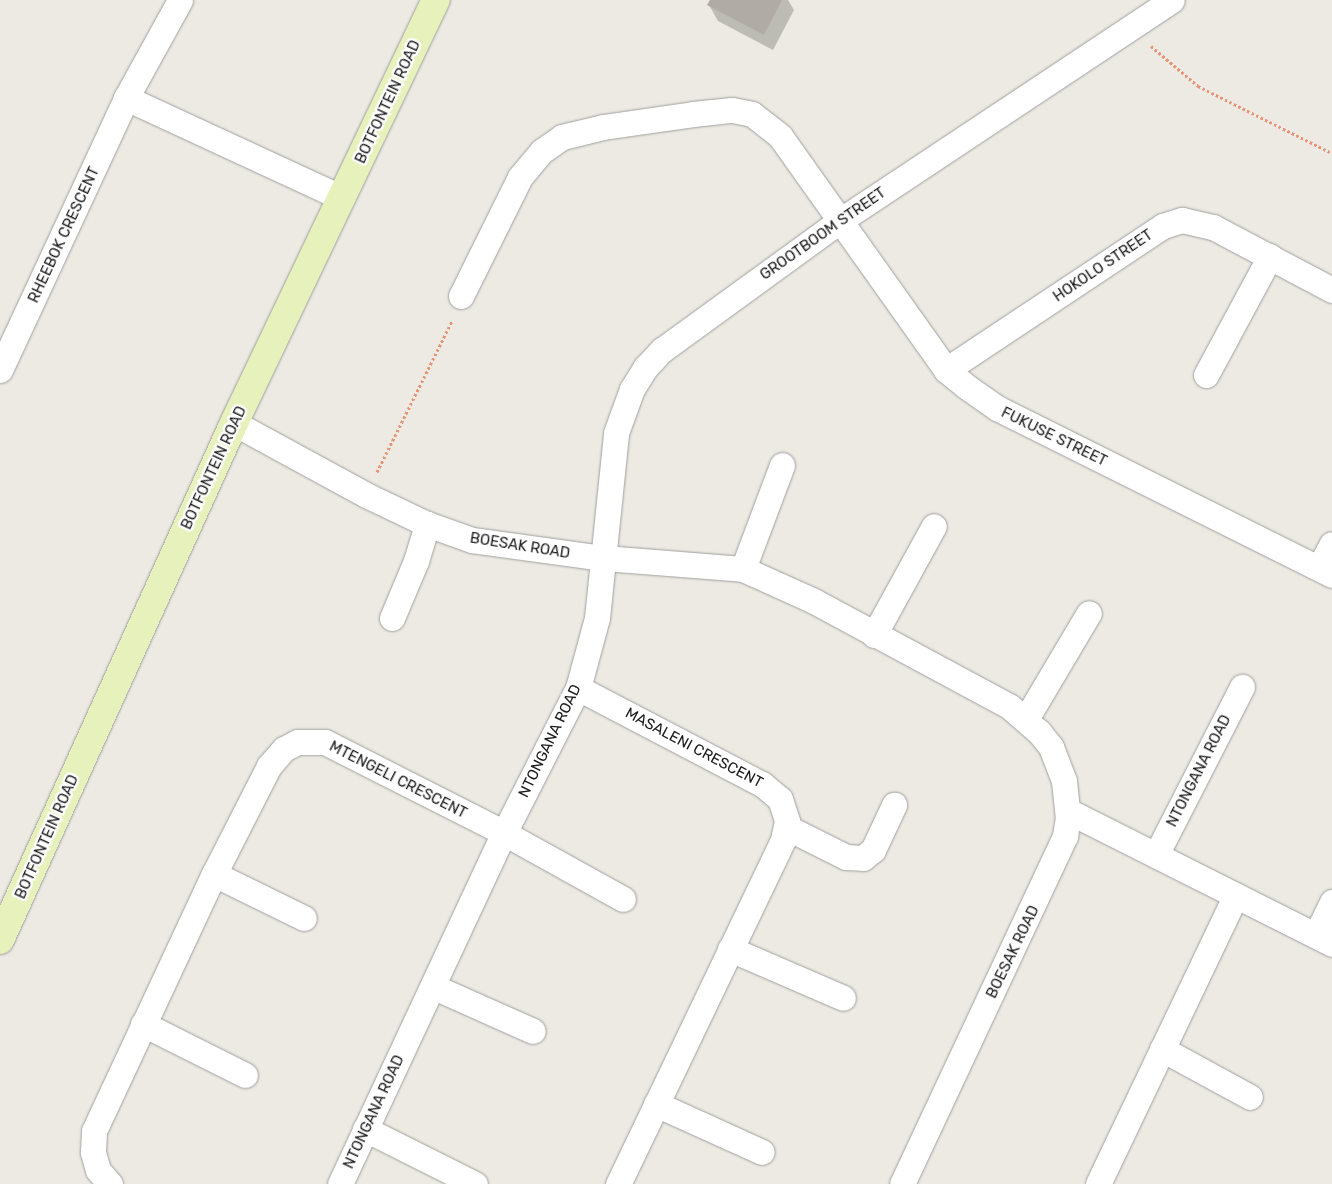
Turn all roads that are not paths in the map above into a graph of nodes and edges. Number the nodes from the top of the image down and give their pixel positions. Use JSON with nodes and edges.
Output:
{"nodes":[{"id":1,"x":180,"y":0,"type":"edge"},
{"id":2,"x":436,"y":0,"type":"edge"},
{"id":3,"x":1172,"y":0,"type":"edge"},
{"id":4,"x":126,"y":98,"type":"junction"},
{"id":5,"x":342,"y":198,"type":"junction"},
{"id":6,"x":841,"y":220,"type":"junction"},
{"id":7,"x":1270,"y":256,"type":"junction"},
{"id":8,"x":1332,"y":290,"type":"edge"},
{"id":9,"x":462,"y":296,"type":"road end"},
{"id":10,"x":0,"y":370,"type":"edge"},
{"id":11,"x":946,"y":370,"type":"junction"},
{"id":12,"x":1206,"y":375,"type":"dead end"},
{"id":13,"x":234,"y":422,"type":"junction"},
{"id":14,"x":782,"y":466,"type":"dead end"},
{"id":15,"x":427,"y":524,"type":"junction"},
{"id":16,"x":934,"y":526,"type":"dead end"},
{"id":17,"x":1332,"y":544,"type":"edge"},
{"id":18,"x":604,"y":558,"type":"junction"},
{"id":19,"x":743,"y":569,"type":"junction"},
{"id":20,"x":1326,"y":572,"type":"edge"},
{"id":21,"x":1089,"y":613,"type":"dead end"},
{"id":22,"x":392,"y":618,"type":"dead end"},
{"id":23,"x":874,"y":635,"type":"junction"},
{"id":24,"x":1242,"y":687,"type":"dead end"},
{"id":25,"x":578,"y":688,"type":"junction"},
{"id":26,"x":1026,"y":718,"type":"junction"},
{"id":27,"x":894,"y":806,"type":"dead end"},
{"id":28,"x":1068,"y":811,"type":"junction"},
{"id":29,"x":786,"y":827,"type":"junction"},
{"id":30,"x":504,"y":833,"type":"junction"},
{"id":31,"x":1156,"y":855,"type":"junction"},
{"id":32,"x":214,"y":874,"type":"junction"},
{"id":33,"x":1236,"y":895,"type":"junction"},
{"id":34,"x":623,"y":899,"type":"dead end"},
{"id":35,"x":1332,"y":902,"type":"edge"},
{"id":36,"x":304,"y":918,"type":"dead end"},
{"id":37,"x":0,"y":940,"type":"edge"},
{"id":38,"x":1324,"y":940,"type":"edge"},
{"id":39,"x":730,"y":949,"type":"junction"},
{"id":40,"x":434,"y":987,"type":"junction"},
{"id":41,"x":842,"y":998,"type":"dead end"},
{"id":42,"x":143,"y":1024,"type":"junction"},
{"id":43,"x":532,"y":1031,"type":"dead end"},
{"id":44,"x":1162,"y":1050,"type":"junction"},
{"id":45,"x":246,"y":1075,"type":"dead end"},
{"id":46,"x":1250,"y":1097,"type":"dead end"},
{"id":47,"x":656,"y":1104,"type":"junction"},
{"id":48,"x":365,"y":1130,"type":"junction"},
{"id":49,"x":762,"y":1152,"type":"dead end"},
{"id":50,"x":110,"y":1184,"type":"edge"},
{"id":51,"x":340,"y":1184,"type":"edge"},
{"id":52,"x":475,"y":1184,"type":"edge"},
{"id":53,"x":618,"y":1184,"type":"edge"},
{"id":54,"x":902,"y":1184,"type":"edge"},
{"id":55,"x":1098,"y":1184,"type":"edge"}],
"edges":[{"from":1,"to":4,"type":"street","name":"RHEEBOK CRESCENT"},
{"from":2,"to":5,"type":"main road","name":"BOTFONTEIN ROAD"},
{"from":3,"to":6,"type":"street","name":"GROOTBOOM STREET"},
{"from":4,"to":5,"type":"street"},
{"from":4,"to":10,"type":"street","name":"RHEEBOK CRESCENT"},
{"from":5,"to":13,"type":"main road","name":"BOTFONTEIN ROAD"},
{"from":6,"to":9,"type":"street","name":"FUKUSE STREET"},
{"from":6,"to":11,"type":"street","name":"FUKUSE STREET"},
{"from":6,"to":18,"type":"street","name":"GROOTBOOM STREET"},
{"from":7,"to":8,"type":"street","name":"HOKOLO STREET"},
{"from":7,"to":11,"type":"street","name":"HOKOLO STREET"},
{"from":7,"to":12,"type":"street"},
{"from":11,"to":20,"type":"street","name":"FUKUSE STREET"},
{"from":13,"to":15,"type":"street","name":"BOESAK ROAD"},
{"from":13,"to":37,"type":"main road","name":"BOTFONTEIN ROAD"},
{"from":14,"to":19,"type":"street"},
{"from":15,"to":18,"type":"street","name":"BOESAK ROAD"},
{"from":15,"to":22,"type":"street"},
{"from":16,"to":23,"type":"street"},
{"from":17,"to":20,"type":"street"},
{"from":18,"to":19,"type":"street","name":"BOESAK ROAD"},
{"from":18,"to":25,"type":"street","name":"NTONGANA ROAD"},
{"from":19,"to":23,"type":"street","name":"BOESAK ROAD"},
{"from":21,"to":26,"type":"street"},
{"from":23,"to":26,"type":"street","name":"BOESAK ROAD"},
{"from":24,"to":31,"type":"street","name":"NTONGANA ROAD"},
{"from":25,"to":29,"type":"street","name":"MASALENI CRESCENT"},
{"from":25,"to":30,"type":"street","name":"NTONGANA ROAD"},
{"from":26,"to":28,"type":"street","name":"BOESAK ROAD"},
{"from":27,"to":29,"type":"street"},
{"from":28,"to":31,"type":"street"},
{"from":28,"to":54,"type":"street","name":"BOESAK ROAD"},
{"from":29,"to":39,"type":"street"},
{"from":30,"to":32,"type":"street","name":"MTENGELI CRESCENT"},
{"from":30,"to":34,"type":"street"},
{"from":30,"to":40,"type":"street","name":"NTONGANA ROAD"},
{"from":31,"to":33,"type":"street"},
{"from":32,"to":36,"type":"street"},
{"from":32,"to":42,"type":"street","name":"MTENGELI CRESCENT"},
{"from":33,"to":38,"type":"street"},
{"from":33,"to":44,"type":"street"},
{"from":35,"to":38,"type":"street"},
{"from":39,"to":41,"type":"street"},
{"from":39,"to":47,"type":"street"},
{"from":40,"to":43,"type":"street"},
{"from":40,"to":48,"type":"street","name":"NTONGANA ROAD"},
{"from":42,"to":45,"type":"street"},
{"from":42,"to":50,"type":"street","name":"MTENGELI CRESCENT"},
{"from":44,"to":46,"type":"street"},
{"from":44,"to":55,"type":"street"},
{"from":47,"to":49,"type":"street"},
{"from":47,"to":53,"type":"street"},
{"from":48,"to":51,"type":"street","name":"NTONGANA ROAD"},
{"from":48,"to":52,"type":"street"}]}
